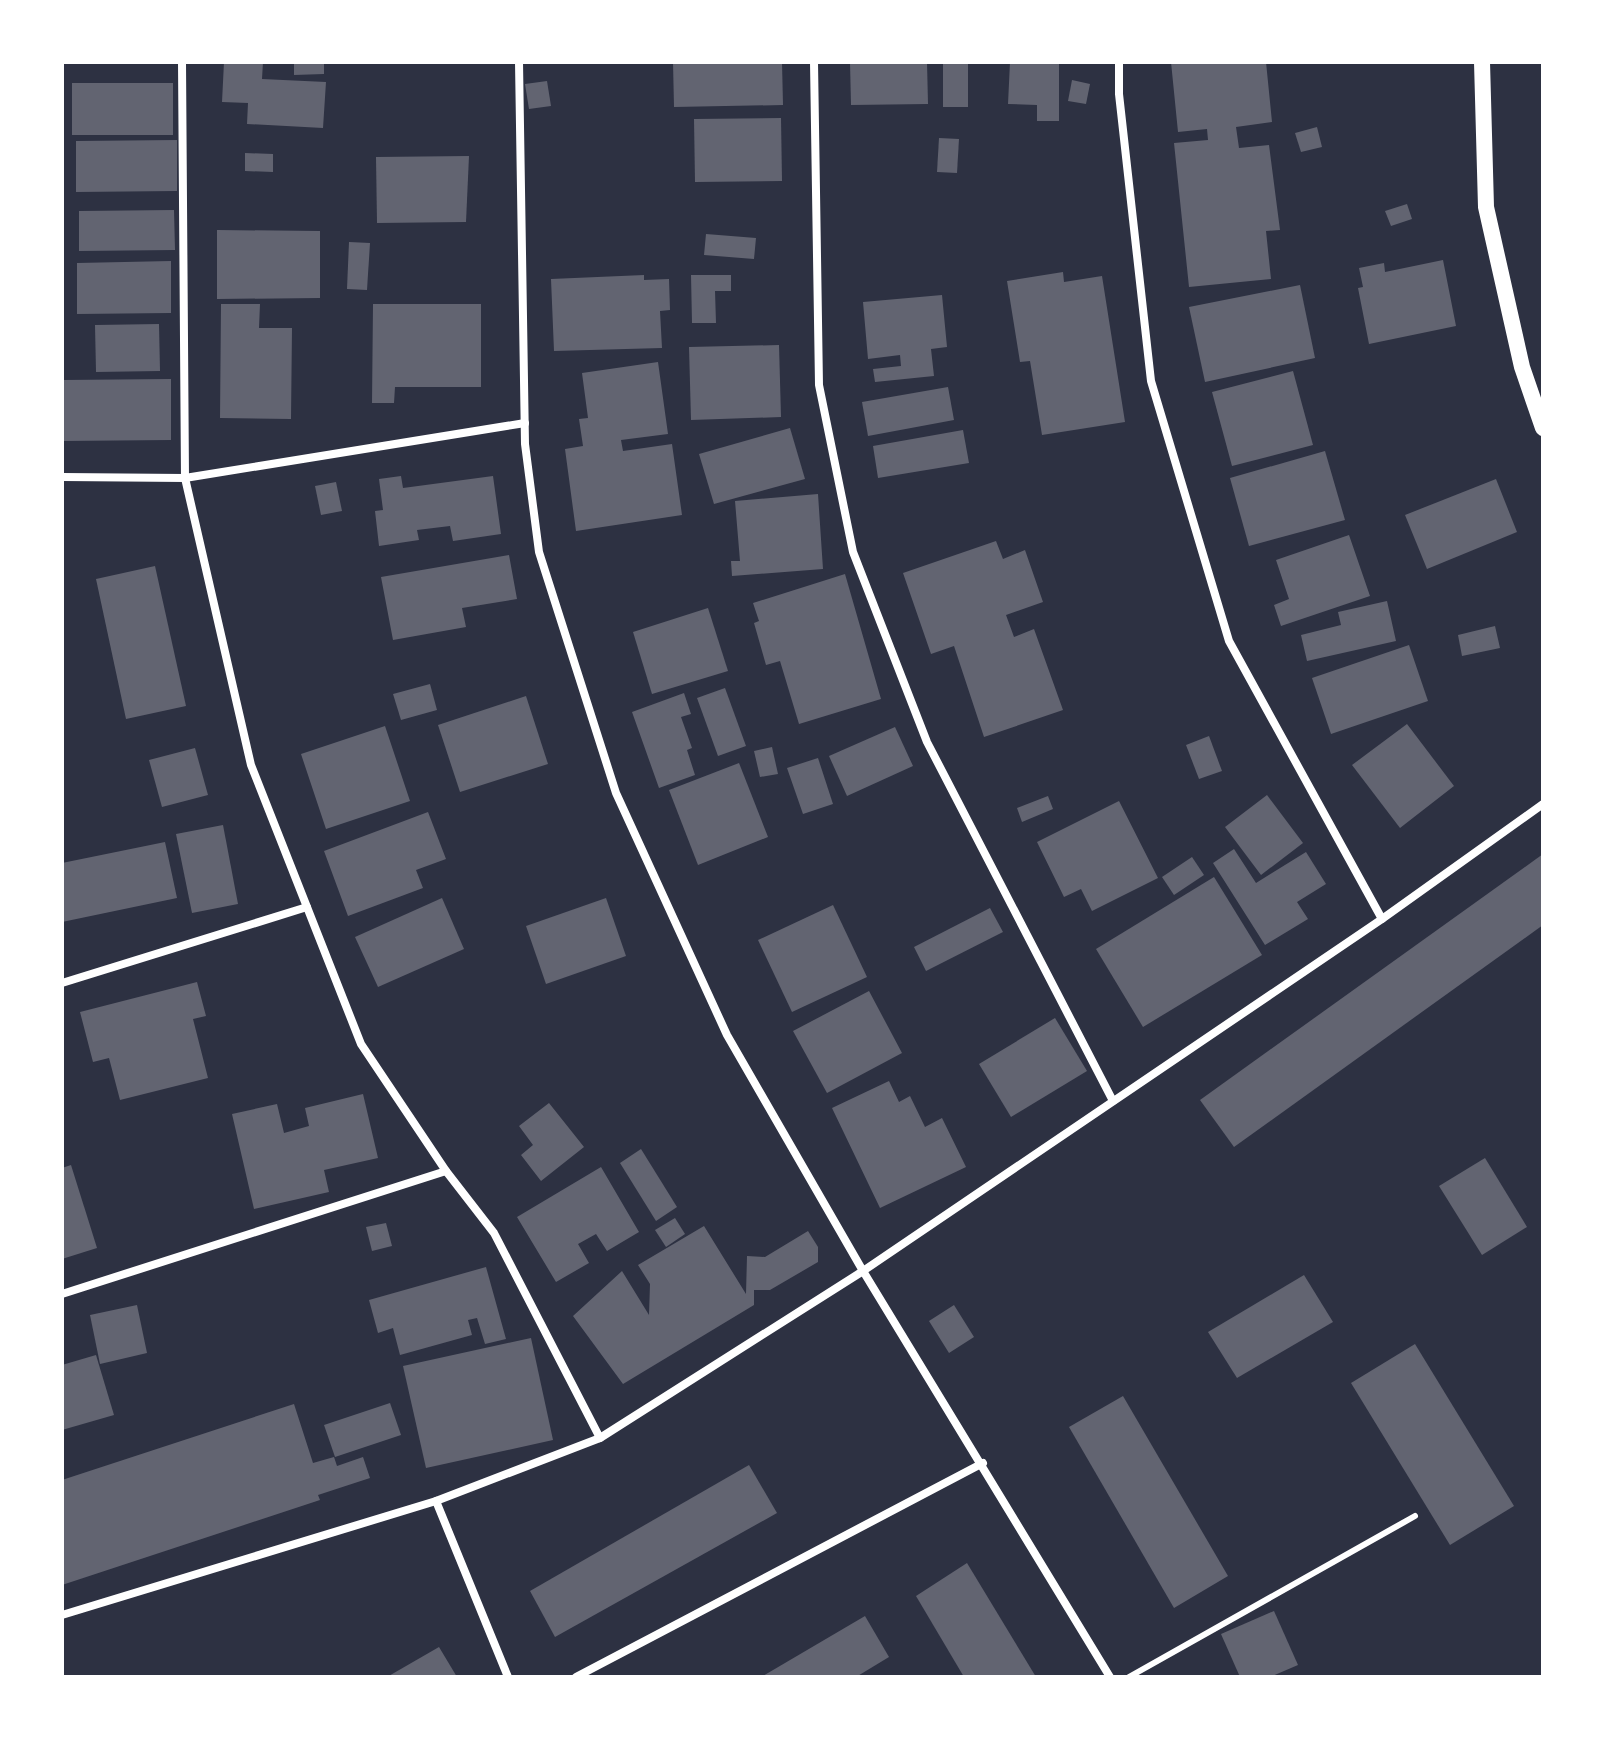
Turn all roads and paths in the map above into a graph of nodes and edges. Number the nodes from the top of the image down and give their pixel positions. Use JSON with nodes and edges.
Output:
{"nodes":[{"id":1,"x":182,"y":62,"type":"edge"},
{"id":2,"x":519,"y":62,"type":"edge"},
{"id":3,"x":814,"y":62,"type":"edge"},
{"id":4,"x":1119,"y":62,"type":"edge"},
{"id":5,"x":1482,"y":62,"type":"edge"},
{"id":6,"x":525,"y":423,"type":"junction"},
{"id":7,"x":1543,"y":428,"type":"edge"},
{"id":8,"x":62,"y":477,"type":"edge"},
{"id":9,"x":185,"y":478,"type":"junction"},
{"id":10,"x":1543,"y":804,"type":"edge"},
{"id":11,"x":307,"y":907,"type":"junction"},
{"id":12,"x":1382,"y":919,"type":"junction"},
{"id":13,"x":62,"y":983,"type":"edge"},
{"id":14,"x":1113,"y":1101,"type":"junction"},
{"id":15,"x":446,"y":1171,"type":"junction"},
{"id":16,"x":863,"y":1271,"type":"junction"},
{"id":17,"x":62,"y":1294,"type":"edge"},
{"id":18,"x":600,"y":1438,"type":"junction"},
{"id":19,"x":983,"y":1463,"type":"junction"},
{"id":20,"x":436,"y":1501,"type":"junction"},
{"id":21,"x":1415,"y":1516,"type":"dead end"},
{"id":22,"x":62,"y":1615,"type":"edge"},
{"id":23,"x":508,"y":1677,"type":"edge"},
{"id":24,"x":576,"y":1677,"type":"edge"},
{"id":25,"x":1110,"y":1677,"type":"edge"},
{"id":26,"x":1129,"y":1677,"type":"edge"}],
"edges":[{"from":1,"to":9,"type":"street"},
{"from":2,"to":6,"type":"street"},
{"from":3,"to":14,"type":"street"},
{"from":4,"to":12,"type":"street"},
{"from":5,"to":7,"type":"main road"},
{"from":6,"to":9,"type":"street"},
{"from":6,"to":16,"type":"street"},
{"from":8,"to":9,"type":"street"},
{"from":9,"to":11,"type":"street"},
{"from":10,"to":12,"type":"street"},
{"from":11,"to":13,"type":"street"},
{"from":11,"to":15,"type":"street"},
{"from":12,"to":14,"type":"street"},
{"from":14,"to":16,"type":"street"},
{"from":15,"to":17,"type":"street"},
{"from":15,"to":18,"type":"street"},
{"from":16,"to":18,"type":"street"},
{"from":16,"to":19,"type":"street"},
{"from":18,"to":20,"type":"street"},
{"from":19,"to":24,"type":"street"},
{"from":19,"to":25,"type":"street"},
{"from":20,"to":22,"type":"street"},
{"from":20,"to":23,"type":"street"},
{"from":21,"to":26,"type":"lane"}]}
